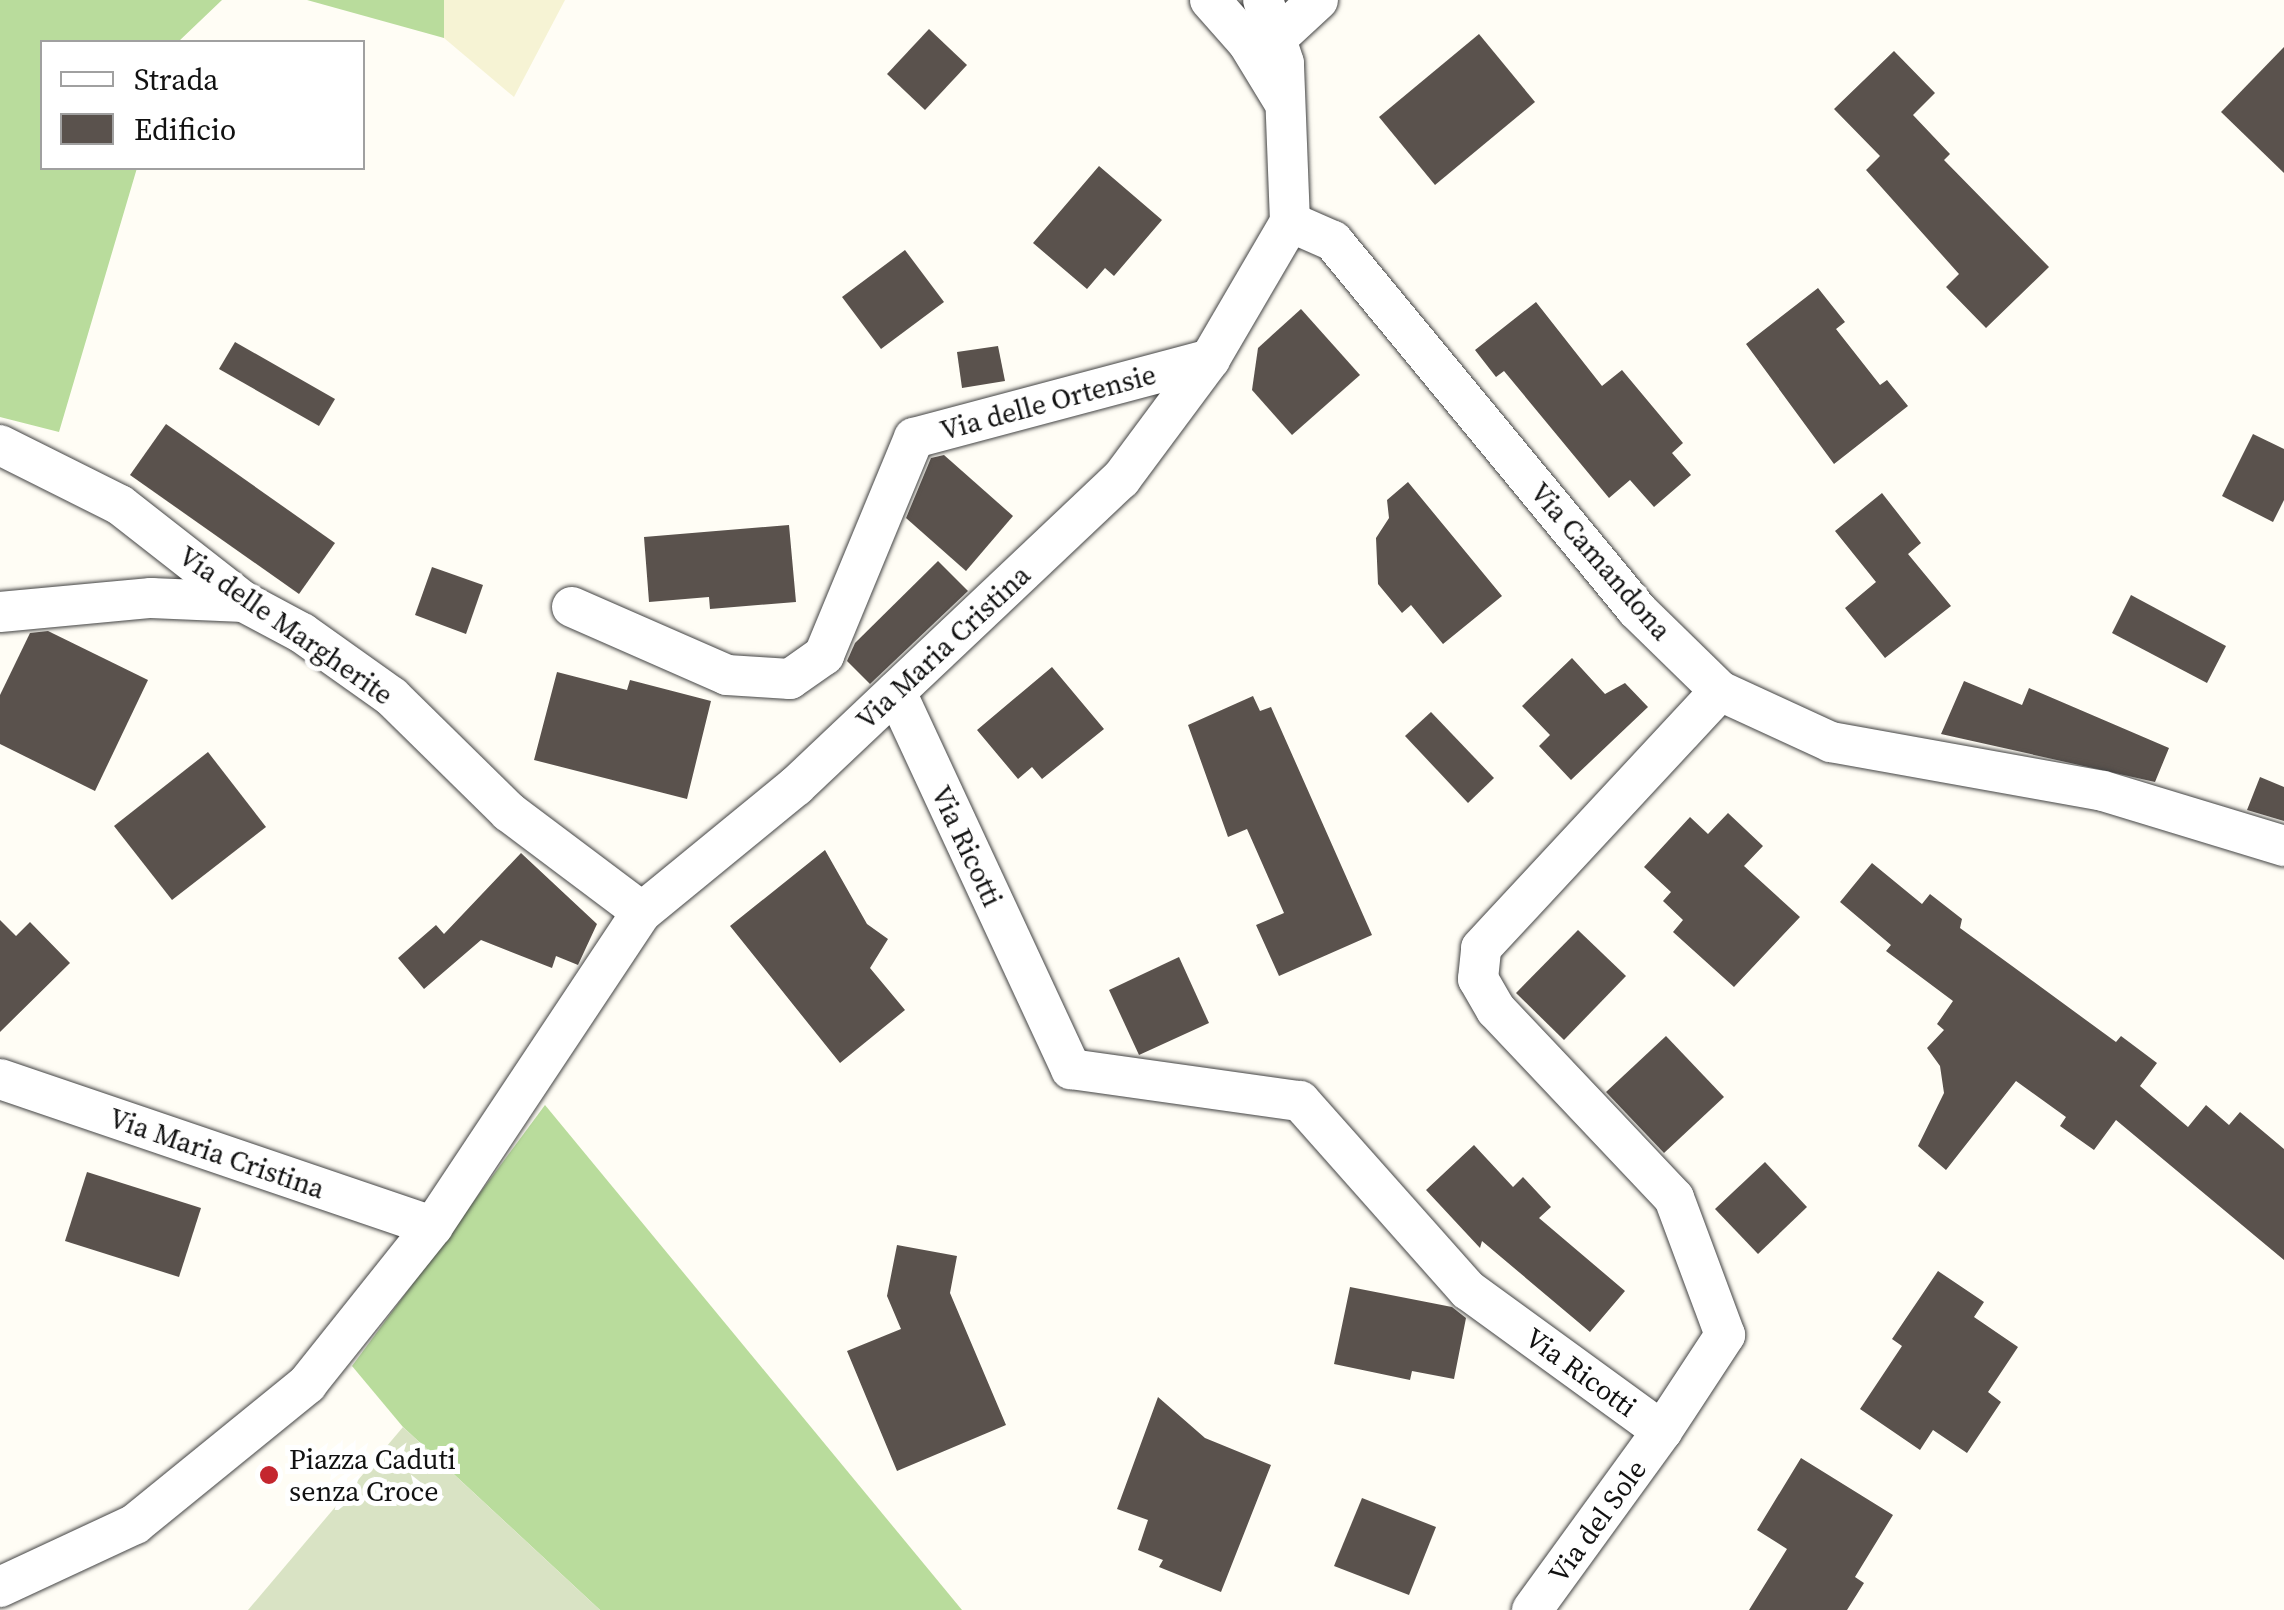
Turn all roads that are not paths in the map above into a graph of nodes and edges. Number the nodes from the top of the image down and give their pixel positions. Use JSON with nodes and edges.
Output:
{"nodes":[{"id":1,"x":1210,"y":0,"type":"edge"},
{"id":2,"x":1318,"y":0,"type":"edge"},
{"id":3,"x":1269,"y":10,"type":"edge"},
{"id":4,"x":1286,"y":107,"type":"junction"},
{"id":5,"x":1290,"y":222,"type":"junction"},
{"id":6,"x":1210,"y":359,"type":"junction"},
{"id":7,"x":0,"y":445,"type":"edge"},
{"id":8,"x":244,"y":602,"type":"junction"},
{"id":9,"x":572,"y":606,"type":"dead end"},
{"id":10,"x":0,"y":612,"type":"edge"},
{"id":11,"x":1720,"y":691,"type":"junction"},
{"id":12,"x":896,"y":692,"type":"junction"},
{"id":13,"x":2284,"y":846,"type":"edge"},
{"id":14,"x":642,"y":912,"type":"junction"},
{"id":15,"x":0,"y":1079,"type":"edge"},
{"id":16,"x":433,"y":1226,"type":"junction"},
{"id":17,"x":1662,"y":1432,"type":"junction"},
{"id":18,"x":0,"y":1587,"type":"edge"},
{"id":19,"x":1532,"y":1610,"type":"edge"}],
"edges":[{"from":1,"to":4,"type":"street"},
{"from":2,"to":3,"type":"street"},
{"from":3,"to":4,"type":"street"},
{"from":4,"to":5,"type":"street"},
{"from":5,"to":6,"type":"street","name":"Via Maria Cristina"},
{"from":5,"to":11,"type":"street","name":"Via Camandona"},
{"from":6,"to":9,"type":"street","name":"Via delle Ortensie"},
{"from":6,"to":12,"type":"street","name":"Via Maria Cristina"},
{"from":7,"to":8,"type":"street","name":"Via delle Margherite"},
{"from":8,"to":10,"type":"street"},
{"from":8,"to":14,"type":"street","name":"Via delle Margherite"},
{"from":11,"to":13,"type":"street","name":"Via Camandona"},
{"from":11,"to":17,"type":"street","name":"Via Ricotti"},
{"from":12,"to":14,"type":"street","name":"Via Maria Cristina"},
{"from":12,"to":17,"type":"street","name":"Via Ricotti"},
{"from":14,"to":16,"type":"street","name":"Via Maria Cristina"},
{"from":15,"to":16,"type":"street","name":"Via Maria Cristina"},
{"from":16,"to":18,"type":"street","name":"Via Maria Cristina"},
{"from":17,"to":19,"type":"street","name":"Via del Sole"}]}
